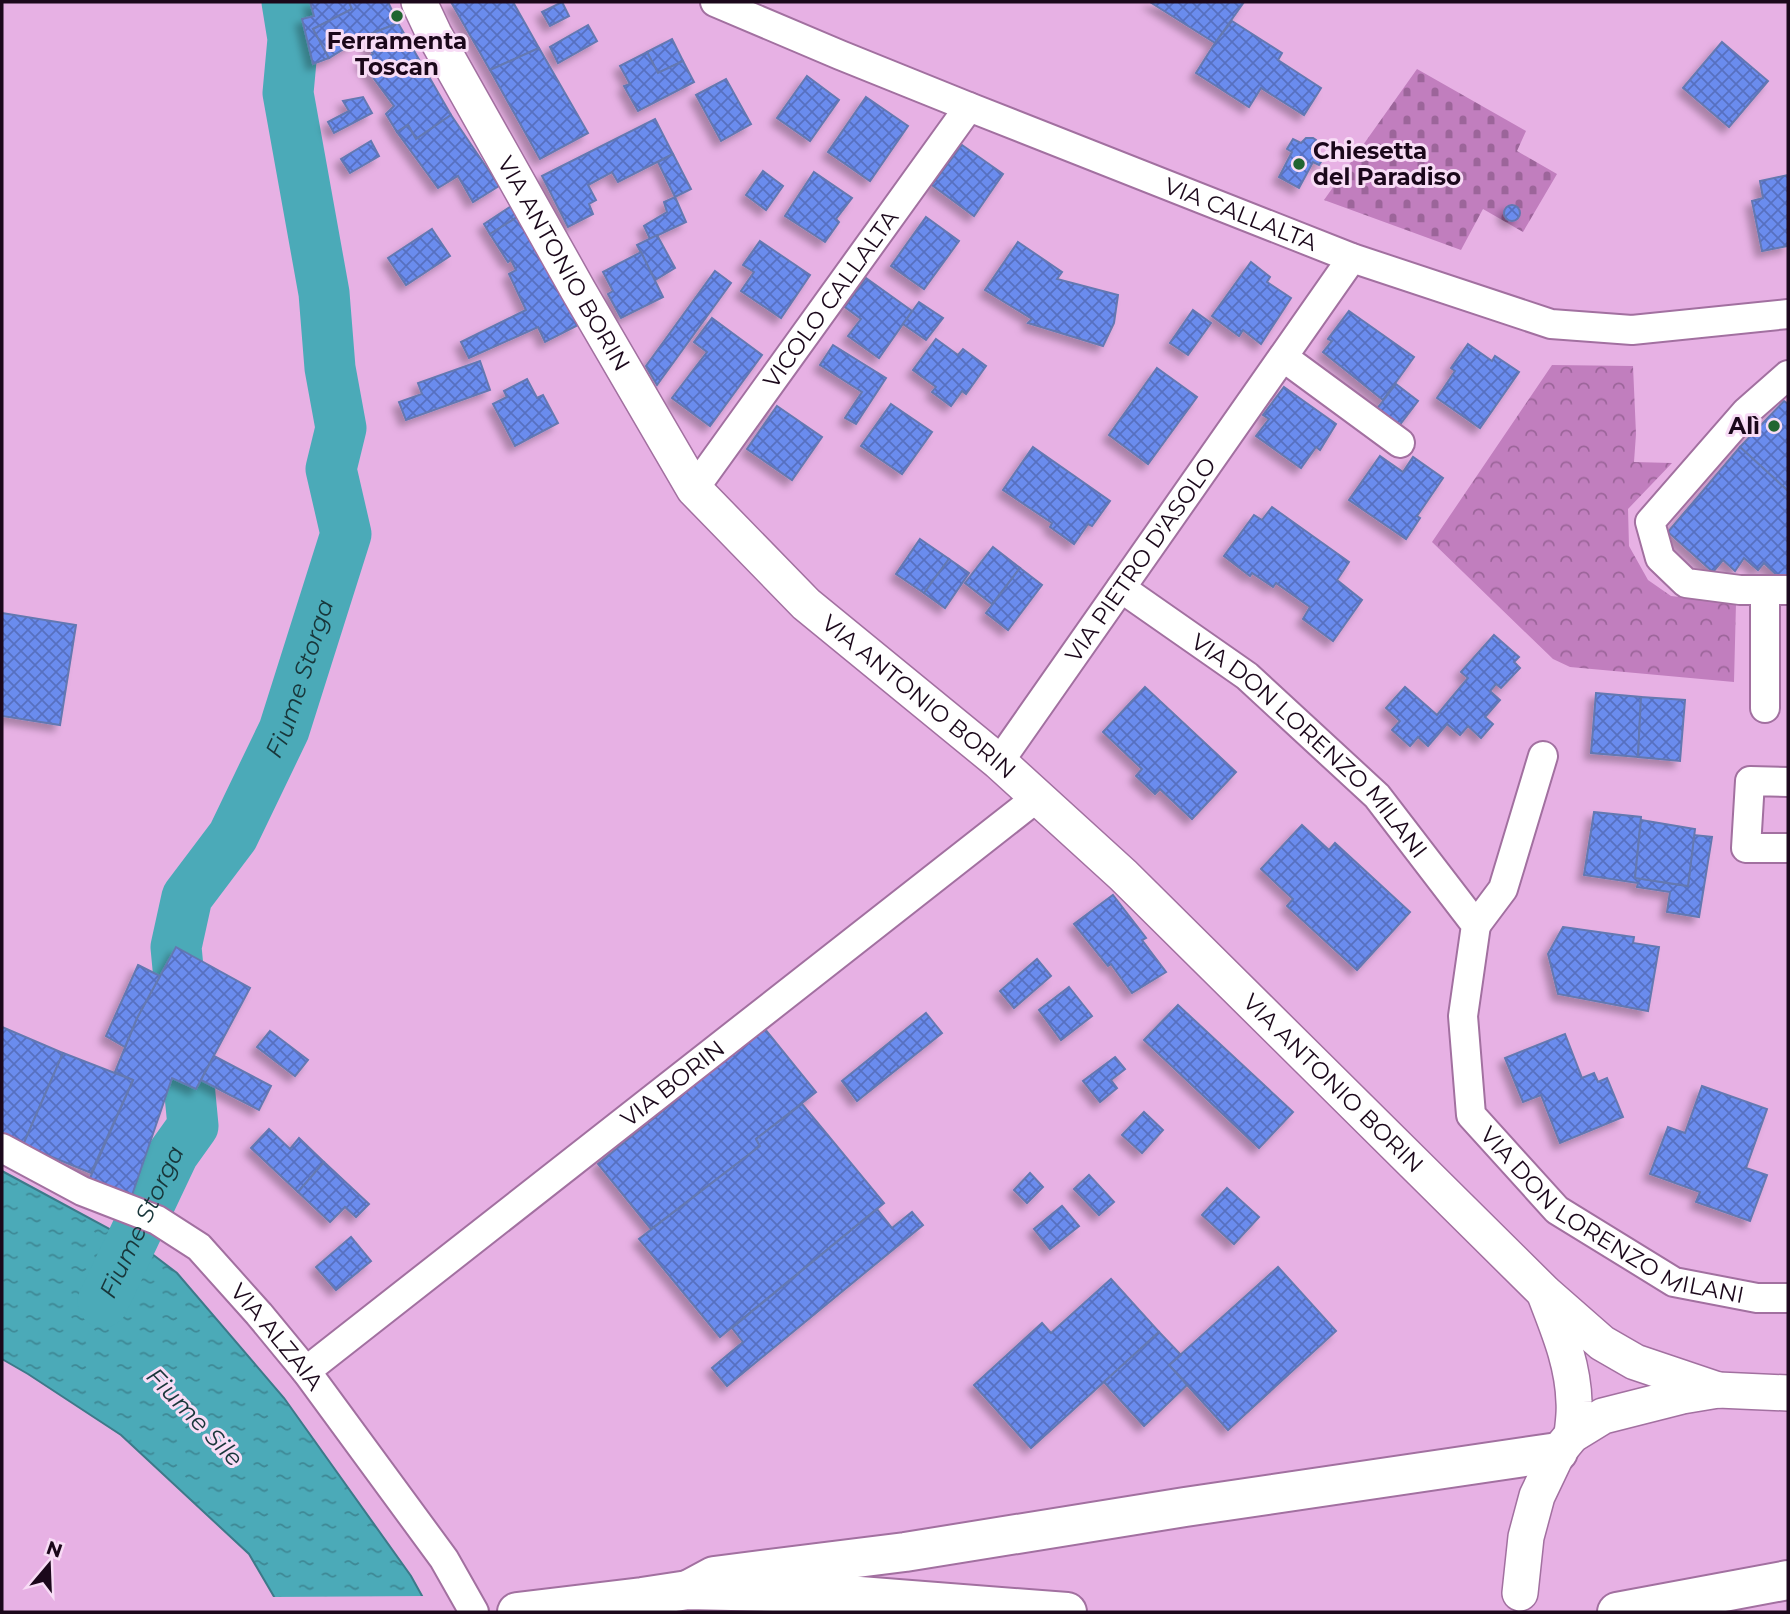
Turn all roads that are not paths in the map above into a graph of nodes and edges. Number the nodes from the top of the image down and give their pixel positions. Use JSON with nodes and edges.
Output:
{"nodes":[{"id":1,"x":419,"y":2,"type":"edge"},
{"id":2,"x":715,"y":2,"type":"edge"},
{"id":3,"x":969,"y":107,"type":"junction"},
{"id":4,"x":1352,"y":258,"type":"junction"},
{"id":5,"x":1788,"y":314,"type":"edge"},
{"id":6,"x":1283,"y":357,"type":"junction"},
{"id":7,"x":1788,"y":375,"type":"edge"},
{"id":8,"x":1400,"y":443,"type":"dead end"},
{"id":9,"x":694,"y":489,"type":"junction"},
{"id":10,"x":1121,"y":588,"type":"junction"},
{"id":11,"x":1777,"y":590,"type":"edge"},
{"id":12,"x":1765,"y":708,"type":"dead end"},
{"id":13,"x":1543,"y":756,"type":"dead end"},
{"id":14,"x":999,"y":762,"type":"junction"},
{"id":15,"x":1788,"y":782,"type":"edge"},
{"id":16,"x":1039,"y":796,"type":"junction"},
{"id":17,"x":1788,"y":848,"type":"edge"},
{"id":18,"x":1476,"y":925,"type":"junction"},
{"id":19,"x":2,"y":1148,"type":"edge"},
{"id":20,"x":1545,"y":1293,"type":"junction"},
{"id":21,"x":1788,"y":1298,"type":"edge"},
{"id":22,"x":306,"y":1371,"type":"junction"},
{"id":23,"x":1718,"y":1390,"type":"junction"},
{"id":24,"x":1788,"y":1393,"type":"edge"},
{"id":25,"x":1565,"y":1443,"type":"junction"},
{"id":26,"x":1788,"y":1580,"type":"edge"},
{"id":27,"x":688,"y":1590,"type":"junction"},
{"id":28,"x":1521,"y":1593,"type":"dead end"},
{"id":29,"x":474,"y":1612,"type":"edge"},
{"id":30,"x":517,"y":1612,"type":"edge"},
{"id":31,"x":1066,"y":1612,"type":"edge"},
{"id":32,"x":1617,"y":1612,"type":"edge"}],
"edges":[{"from":1,"to":9,"type":"main road","name":"VIA ANTONIO BORIN"},
{"from":2,"to":3,"type":"street","name":"VIA CALLALTA"},
{"from":3,"to":4,"type":"street","name":"VIA CALLALTA"},
{"from":3,"to":9,"type":"street","name":"VICOLO CALLALTA"},
{"from":4,"to":5,"type":"street","name":"VIA CALLALTA"},
{"from":4,"to":6,"type":"street","name":"VIA PIETRO D'ASOLO"},
{"from":6,"to":8,"type":"street"},
{"from":6,"to":10,"type":"street","name":"VIA PIETRO D'ASOLO"},
{"from":7,"to":11,"type":"street"},
{"from":9,"to":14,"type":"main road","name":"VIA ANTONIO BORIN"},
{"from":10,"to":14,"type":"street","name":"VIA PIETRO D'ASOLO"},
{"from":10,"to":18,"type":"street","name":"VIA DON LORENZO MILANI"},
{"from":11,"to":12,"type":"street"},
{"from":13,"to":18,"type":"street","name":"VIA DON LORENZO MILANI"},
{"from":14,"to":16,"type":"main road","name":"VIA ANTONIO BORIN"},
{"from":15,"to":17,"type":"street"},
{"from":16,"to":20,"type":"main road","name":"VIA ANTONIO BORIN"},
{"from":16,"to":22,"type":"street","name":"VIA BORIN"},
{"from":18,"to":21,"type":"street","name":"VIA DON LORENZO MILANI"},
{"from":19,"to":22,"type":"street","name":"VIA ALZAIA"},
{"from":20,"to":23,"type":"main road","name":"VIA ANTONIO BORIN"},
{"from":20,"to":25,"type":"main road","name":"VIA ANTONIO BORIN"},
{"from":22,"to":29,"type":"street","name":"VIA ALZAIA"},
{"from":23,"to":24,"type":"main road"},
{"from":23,"to":25,"type":"main road"},
{"from":25,"to":27,"type":"highway"},
{"from":25,"to":28,"type":"main road"},
{"from":26,"to":32,"type":"highway"},
{"from":27,"to":30,"type":"highway"},
{"from":27,"to":31,"type":"highway"}]}
